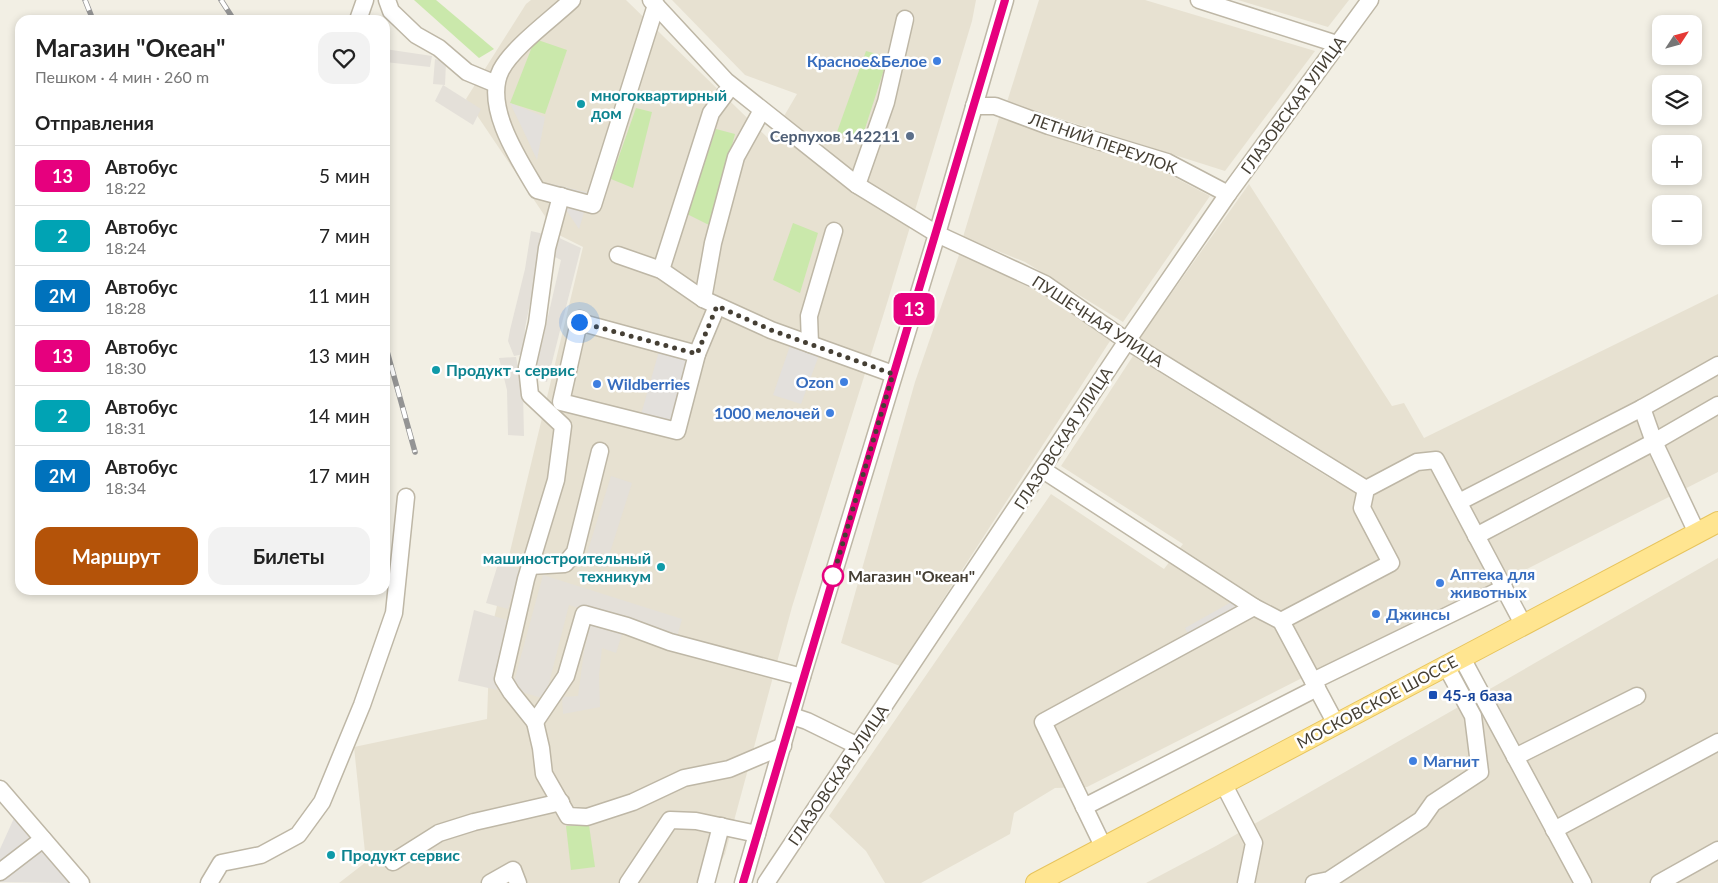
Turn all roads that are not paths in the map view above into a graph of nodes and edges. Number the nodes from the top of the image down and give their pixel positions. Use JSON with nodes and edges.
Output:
{"nodes":[{"id":1,"x":365,"y":0,"type":"edge"},
{"id":2,"x":388,"y":0,"type":"edge"},
{"id":3,"x":572,"y":0,"type":"edge"},
{"id":4,"x":1005,"y":0,"type":"edge"},
{"id":5,"x":1199,"y":0,"type":"edge"},
{"id":6,"x":1370,"y":0,"type":"edge"},
{"id":7,"x":653,"y":3,"type":"edge"},
{"id":8,"x":360,"y":15,"type":"edge"},
{"id":9,"x":905,"y":19,"type":"dead end"},
{"id":10,"x":1337,"y":44,"type":"junction"},
{"id":11,"x":496,"y":84,"type":"junction"},
{"id":12,"x":731,"y":86,"type":"junction"},
{"id":13,"x":974,"y":106,"type":"junction"},
{"id":14,"x":762,"y":110,"type":"junction"},
{"id":15,"x":857,"y":185,"type":"junction"},
{"id":16,"x":1228,"y":194,"type":"junction"},
{"id":17,"x":561,"y":196,"type":"junction"},
{"id":18,"x":834,"y":232,"type":"dead end"},
{"id":19,"x":937,"y":234,"type":"junction"},
{"id":20,"x":618,"y":255,"type":"dead end"},
{"id":21,"x":661,"y":270,"type":"junction"},
{"id":22,"x":710,"y":302,"type":"junction"},
{"id":23,"x":1127,"y":341,"type":"junction"},
{"id":24,"x":806,"y":345,"type":"junction"},
{"id":25,"x":697,"y":354,"type":"junction"},
{"id":26,"x":1718,"y":365,"type":"edge"},
{"id":27,"x":893,"y":374,"type":"junction"},
{"id":28,"x":1718,"y":405,"type":"edge"},
{"id":29,"x":1642,"y":408,"type":"junction"},
{"id":30,"x":1654,"y":442,"type":"junction"},
{"id":31,"x":600,"y":451,"type":"dead end"},
{"id":32,"x":1042,"y":470,"type":"junction"},
{"id":33,"x":1366,"y":489,"type":"junction"},
{"id":34,"x":406,"y":497,"type":"dead end"},
{"id":35,"x":1459,"y":502,"type":"junction"},
{"id":36,"x":1718,"y":522,"type":"edge"},
{"id":37,"x":1697,"y":533,"type":"junction"},
{"id":38,"x":1476,"y":536,"type":"junction"},
{"id":39,"x":530,"y":566,"type":"junction"},
{"id":40,"x":1504,"y":588,"type":"junction"},
{"id":41,"x":1254,"y":607,"type":"junction"},
{"id":42,"x":1281,"y":621,"type":"junction"},
{"id":43,"x":1523,"y":624,"type":"junction"},
{"id":44,"x":1454,"y":662,"type":"junction"},
{"id":45,"x":802,"y":677,"type":"junction"},
{"id":46,"x":1315,"y":684,"type":"junction"},
{"id":47,"x":1637,"y":696,"type":"dead end"},
{"id":48,"x":792,"y":716,"type":"junction"},
{"id":49,"x":535,"y":722,"type":"junction"},
{"id":50,"x":1336,"y":724,"type":"junction"},
{"id":51,"x":1718,"y":742,"type":"edge"},
{"id":52,"x":783,"y":746,"type":"junction"},
{"id":53,"x":858,"y":746,"type":"junction"},
{"id":54,"x":1515,"y":757,"type":"junction"},
{"id":55,"x":1223,"y":783,"type":"junction"},
{"id":56,"x":0,"y":789,"type":"edge"},
{"id":57,"x":561,"y":802,"type":"junction"},
{"id":58,"x":1084,"y":807,"type":"junction"},
{"id":59,"x":721,"y":826,"type":"junction"},
{"id":60,"x":1554,"y":830,"type":"junction"},
{"id":61,"x":757,"y":834,"type":"junction"},
{"id":62,"x":43,"y":839,"type":"junction"},
{"id":63,"x":1103,"y":846,"type":"junction"},
{"id":64,"x":1718,"y":850,"type":"edge"},
{"id":65,"x":393,"y":862,"type":"dead end"},
{"id":66,"x":0,"y":872,"type":"edge"},
{"id":67,"x":81,"y":883,"type":"edge"},
{"id":68,"x":209,"y":883,"type":"edge"},
{"id":69,"x":490,"y":883,"type":"edge"},
{"id":70,"x":518,"y":883,"type":"edge"},
{"id":71,"x":628,"y":883,"type":"edge"},
{"id":72,"x":706,"y":883,"type":"edge"},
{"id":73,"x":743,"y":883,"type":"edge"},
{"id":74,"x":766,"y":883,"type":"edge"},
{"id":75,"x":1036,"y":883,"type":"edge"},
{"id":76,"x":1246,"y":883,"type":"edge"},
{"id":77,"x":1314,"y":883,"type":"edge"},
{"id":78,"x":1583,"y":883,"type":"edge"},
{"id":79,"x":1659,"y":883,"type":"edge"}],
"edges":[{"from":1,"to":8,"type":"street"},
{"from":2,"to":11,"type":"street"},
{"from":3,"to":11,"type":"street"},
{"from":4,"to":13,"type":"street"},
{"from":5,"to":10,"type":"street"},
{"from":6,"to":10,"type":"street","name":"ГЛАЗОВСКАЯ УЛИЦА"},
{"from":7,"to":12,"type":"street","name":"ПУШЕЧНАЯ УЛИЦА"},
{"from":7,"to":17,"type":"street"},
{"from":9,"to":15,"type":"street"},
{"from":10,"to":16,"type":"street","name":"ГЛАЗОВСКАЯ УЛИЦА"},
{"from":11,"to":17,"type":"street"},
{"from":12,"to":14,"type":"street","name":"ПУШЕЧНАЯ УЛИЦА"},
{"from":12,"to":21,"type":"street"},
{"from":13,"to":16,"type":"street","name":"ЛЕТНИЙ ПЕРЕУЛОК"},
{"from":13,"to":19,"type":"street"},
{"from":14,"to":15,"type":"street","name":"ПУШЕЧНАЯ УЛИЦА"},
{"from":14,"to":22,"type":"street"},
{"from":15,"to":19,"type":"street","name":"ПУШЕЧНАЯ УЛИЦА"},
{"from":16,"to":23,"type":"street","name":"ГЛАЗОВСКАЯ УЛИЦА"},
{"from":17,"to":39,"type":"street"},
{"from":18,"to":24,"type":"street"},
{"from":19,"to":23,"type":"street","name":"ПУШЕЧНАЯ УЛИЦА"},
{"from":19,"to":27,"type":"street"},
{"from":20,"to":21,"type":"street"},
{"from":21,"to":22,"type":"street"},
{"from":22,"to":24,"type":"street"},
{"from":22,"to":25,"type":"street"},
{"from":23,"to":32,"type":"street","name":"ГЛАЗОВСКАЯ УЛИЦА"},
{"from":23,"to":33,"type":"street","name":"ПУШЕЧНАЯ УЛИЦА"},
{"from":24,"to":27,"type":"street"},
{"from":25,"to":25,"type":"street"},
{"from":26,"to":29,"type":"street"},
{"from":27,"to":45,"type":"street"},
{"from":28,"to":30,"type":"street"},
{"from":29,"to":30,"type":"street"},
{"from":29,"to":35,"type":"street"},
{"from":30,"to":37,"type":"street"},
{"from":30,"to":38,"type":"street"},
{"from":31,"to":39,"type":"street"},
{"from":32,"to":41,"type":"street"},
{"from":32,"to":53,"type":"street","name":"ГЛАЗОВСКАЯ УЛИЦА"},
{"from":33,"to":35,"type":"street"},
{"from":33,"to":42,"type":"street"},
{"from":34,"to":68,"type":"street"},
{"from":35,"to":38,"type":"street"},
{"from":36,"to":37,"type":"main road","name":"МОСКОВСКОЕ ШОССЕ"},
{"from":37,"to":43,"type":"main road","name":"МОСКОВСКОЕ ШОССЕ"},
{"from":38,"to":40,"type":"street"},
{"from":39,"to":49,"type":"street"},
{"from":40,"to":43,"type":"street"},
{"from":40,"to":46,"type":"street"},
{"from":41,"to":42,"type":"street"},
{"from":41,"to":58,"type":"street"},
{"from":42,"to":46,"type":"street"},
{"from":43,"to":44,"type":"main road","name":"МОСКОВСКОЕ ШОССЕ"},
{"from":44,"to":50,"type":"main road","name":"МОСКОВСКОЕ ШОССЕ"},
{"from":44,"to":54,"type":"street"},
{"from":44,"to":77,"type":"street"},
{"from":45,"to":48,"type":"street"},
{"from":45,"to":49,"type":"street"},
{"from":46,"to":50,"type":"street"},
{"from":46,"to":58,"type":"street"},
{"from":47,"to":54,"type":"street"},
{"from":48,"to":52,"type":"street"},
{"from":48,"to":53,"type":"street"},
{"from":49,"to":57,"type":"street"},
{"from":50,"to":55,"type":"main road","name":"МОСКОВСКОЕ ШОССЕ"},
{"from":51,"to":60,"type":"street"},
{"from":52,"to":57,"type":"street"},
{"from":52,"to":61,"type":"street"},
{"from":53,"to":74,"type":"street","name":"ГЛАЗОВСКАЯ УЛИЦА"},
{"from":54,"to":60,"type":"street"},
{"from":55,"to":63,"type":"main road","name":"МОСКОВСКОЕ ШОССЕ"},
{"from":55,"to":76,"type":"street"},
{"from":56,"to":62,"type":"street"},
{"from":57,"to":65,"type":"street"},
{"from":58,"to":63,"type":"street"},
{"from":59,"to":61,"type":"street"},
{"from":59,"to":71,"type":"street"},
{"from":59,"to":72,"type":"street"},
{"from":60,"to":78,"type":"street"},
{"from":61,"to":73,"type":"street"},
{"from":62,"to":66,"type":"street"},
{"from":62,"to":67,"type":"street"},
{"from":63,"to":75,"type":"main road","name":"МОСКОВСКОЕ ШОССЕ"},
{"from":64,"to":79,"type":"street"},
{"from":69,"to":70,"type":"street"}]}
